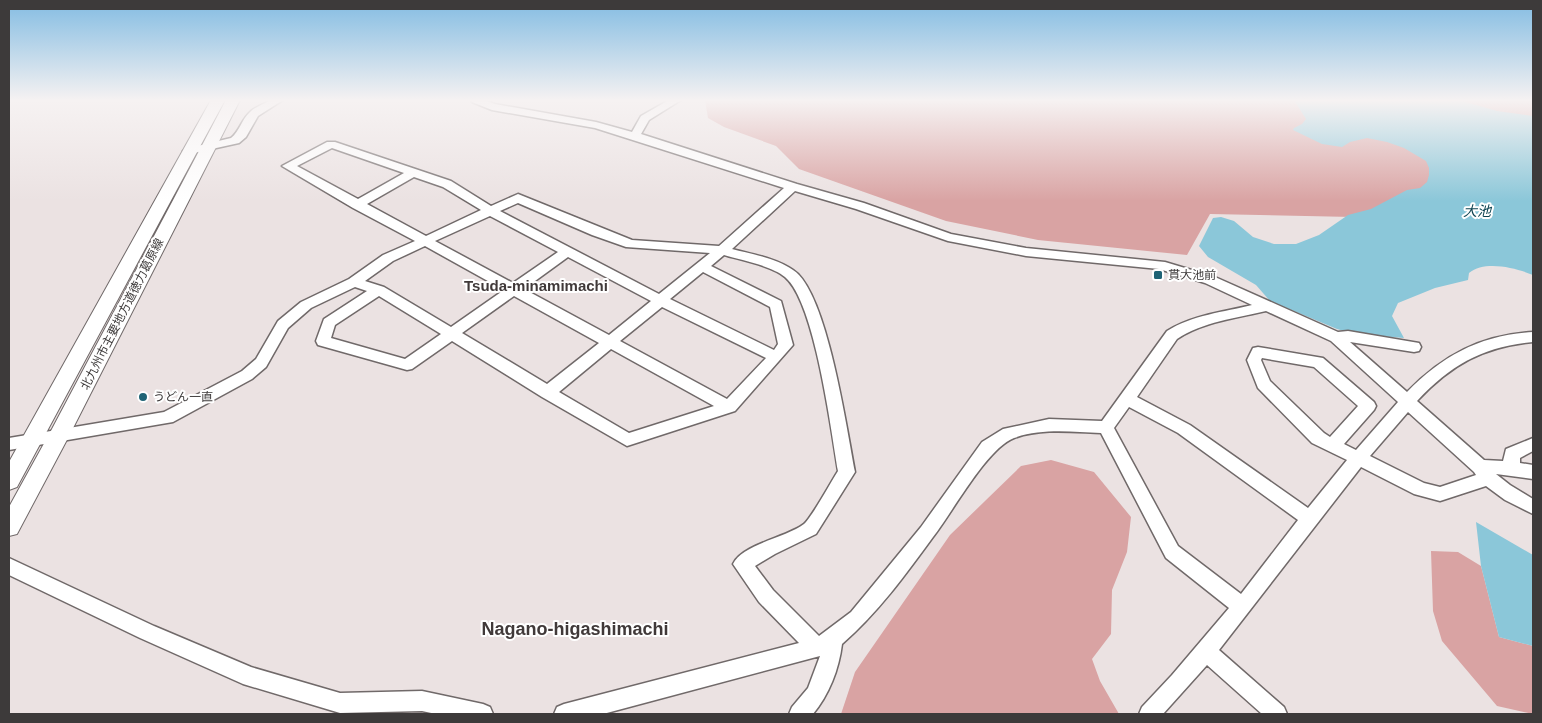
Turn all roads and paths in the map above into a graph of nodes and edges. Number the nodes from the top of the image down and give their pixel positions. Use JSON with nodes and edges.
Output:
{"nodes":[{"id":1,"x":199,"y":134,"type":"edge"},
{"id":2,"x":215,"y":134,"type":"edge"},
{"id":3,"x":243,"y":134,"type":"edge"},
{"id":4,"x":628,"y":134,"type":"edge"},
{"id":5,"x":636,"y":136,"type":"joint"},
{"id":6,"x":208,"y":147,"type":"junction"},
{"id":7,"x":189,"y":151,"type":"junction"},
{"id":8,"x":414,"y":172,"type":"junction"},
{"id":9,"x":793,"y":187,"type":"junction"},
{"id":10,"x":357,"y":205,"type":"junction"},
{"id":11,"x":490,"y":210,"type":"junction"},
{"id":12,"x":424,"y":241,"type":"junction"},
{"id":13,"x":722,"y":250,"type":"junction"},
{"id":14,"x":568,"y":251,"type":"junction"},
{"id":15,"x":701,"y":266,"type":"junction"},
{"id":16,"x":354,"y":282,"type":"junction"},
{"id":17,"x":379,"y":290,"type":"junction"},
{"id":18,"x":513,"y":290,"type":"junction"},
{"id":19,"x":660,"y":300,"type":"junction"},
{"id":20,"x":1267,"y":306,"type":"junction"},
{"id":21,"x":454,"y":334,"type":"junction"},
{"id":22,"x":1336,"y":336,"type":"junction"},
{"id":23,"x":1533,"y":338,"type":"edge"},
{"id":24,"x":610,"y":343,"type":"junction"},
{"id":25,"x":1414,"y":347,"type":"dead end"},
{"id":26,"x":776,"y":357,"type":"junction"},
{"id":27,"x":548,"y":393,"type":"junction"},
{"id":28,"x":1127,"y":399,"type":"junction"},
{"id":29,"x":1409,"y":402,"type":"junction"},
{"id":30,"x":729,"y":407,"type":"junction"},
{"id":31,"x":1106,"y":427,"type":"junction"},
{"id":32,"x":60,"y":434,"type":"junction"},
{"id":33,"x":30,"y":440,"type":"junction"},
{"id":34,"x":9,"y":444,"type":"edge"},
{"id":35,"x":1533,"y":444,"type":"edge"},
{"id":36,"x":1333,"y":445,"type":"junction"},
{"id":37,"x":1358,"y":458,"type":"junction"},
{"id":38,"x":1511,"y":468,"type":"junction"},
{"id":39,"x":1533,"y":472,"type":"edge"},
{"id":40,"x":1484,"y":473,"type":"junction"},
{"id":41,"x":9,"y":480,"type":"edge"},
{"id":42,"x":1533,"y":507,"type":"edge"},
{"id":43,"x":1309,"y":518,"type":"junction"},
{"id":44,"x":9,"y":527,"type":"edge"},
{"id":45,"x":9,"y":566,"type":"edge"},
{"id":46,"x":1242,"y":606,"type":"junction"},
{"id":47,"x":825,"y":643,"type":"junction"},
{"id":48,"x":1205,"y":651,"type":"junction"},
{"id":49,"x":340,"y":709,"type":"edge"},
{"id":50,"x":483,"y":714,"type":"edge"},
{"id":51,"x":564,"y":714,"type":"edge"},
{"id":52,"x":799,"y":714,"type":"edge"},
{"id":53,"x":1149,"y":714,"type":"edge"},
{"id":54,"x":1278,"y":714,"type":"edge"}],
"edges":[{"from":1,"to":7,"type":"main road","name":"北九州市主要地方道徳力葛原線"},
{"from":2,"to":6,"type":"main road","name":"北九州市主要地方道徳力葛原線"},
{"from":3,"to":6,"type":"street"},
{"from":4,"to":5,"type":"street"},
{"from":5,"to":9,"type":"street"},
{"from":6,"to":7,"type":"street"},
{"from":6,"to":32,"type":"main road","name":"北九州市主要地方道徳力葛原線"},
{"from":7,"to":33,"type":"main road","name":"北九州市主要地方道徳力葛原線"},
{"from":8,"to":10,"type":"street"},
{"from":8,"to":10,"type":"street"},
{"from":8,"to":11,"type":"street"},
{"from":9,"to":13,"type":"street"},
{"from":9,"to":20,"type":"street"},
{"from":10,"to":12,"type":"street"},
{"from":11,"to":12,"type":"street"},
{"from":11,"to":13,"type":"street"},
{"from":11,"to":14,"type":"street"},
{"from":12,"to":16,"type":"street"},
{"from":12,"to":18,"type":"street"},
{"from":13,"to":15,"type":"street"},
{"from":13,"to":47,"type":"street"},
{"from":14,"to":18,"type":"street"},
{"from":14,"to":19,"type":"street"},
{"from":15,"to":19,"type":"street"},
{"from":15,"to":26,"type":"street"},
{"from":16,"to":17,"type":"street"},
{"from":16,"to":32,"type":"street"},
{"from":17,"to":21,"type":"street"},
{"from":17,"to":21,"type":"street"},
{"from":18,"to":21,"type":"street"},
{"from":18,"to":24,"type":"street"},
{"from":19,"to":24,"type":"street"},
{"from":19,"to":26,"type":"street"},
{"from":20,"to":22,"type":"street"},
{"from":20,"to":28,"type":"street"},
{"from":21,"to":27,"type":"street"},
{"from":22,"to":25,"type":"street"},
{"from":22,"to":29,"type":"street"},
{"from":23,"to":29,"type":"street"},
{"from":24,"to":27,"type":"street"},
{"from":24,"to":30,"type":"street"},
{"from":26,"to":30,"type":"street"},
{"from":27,"to":30,"type":"street"},
{"from":28,"to":31,"type":"street"},
{"from":28,"to":43,"type":"street"},
{"from":29,"to":37,"type":"street"},
{"from":29,"to":40,"type":"street"},
{"from":31,"to":46,"type":"street"},
{"from":31,"to":47,"type":"street"},
{"from":32,"to":33,"type":"street"},
{"from":32,"to":44,"type":"main road","name":"北九州市主要地方道徳力葛原線"},
{"from":33,"to":34,"type":"street"},
{"from":33,"to":41,"type":"main road","name":"北九州市主要地方道徳力葛原線"},
{"from":35,"to":38,"type":"street"},
{"from":36,"to":36,"type":"street"},
{"from":36,"to":37,"type":"street"},
{"from":37,"to":40,"type":"street"},
{"from":37,"to":43,"type":"street"},
{"from":38,"to":39,"type":"street"},
{"from":38,"to":40,"type":"street"},
{"from":40,"to":42,"type":"street"},
{"from":43,"to":46,"type":"street"},
{"from":45,"to":49,"type":"street"},
{"from":46,"to":48,"type":"street"},
{"from":47,"to":51,"type":"street"},
{"from":47,"to":52,"type":"street"},
{"from":48,"to":53,"type":"street"},
{"from":48,"to":54,"type":"street"},
{"from":49,"to":50,"type":"street"}]}
